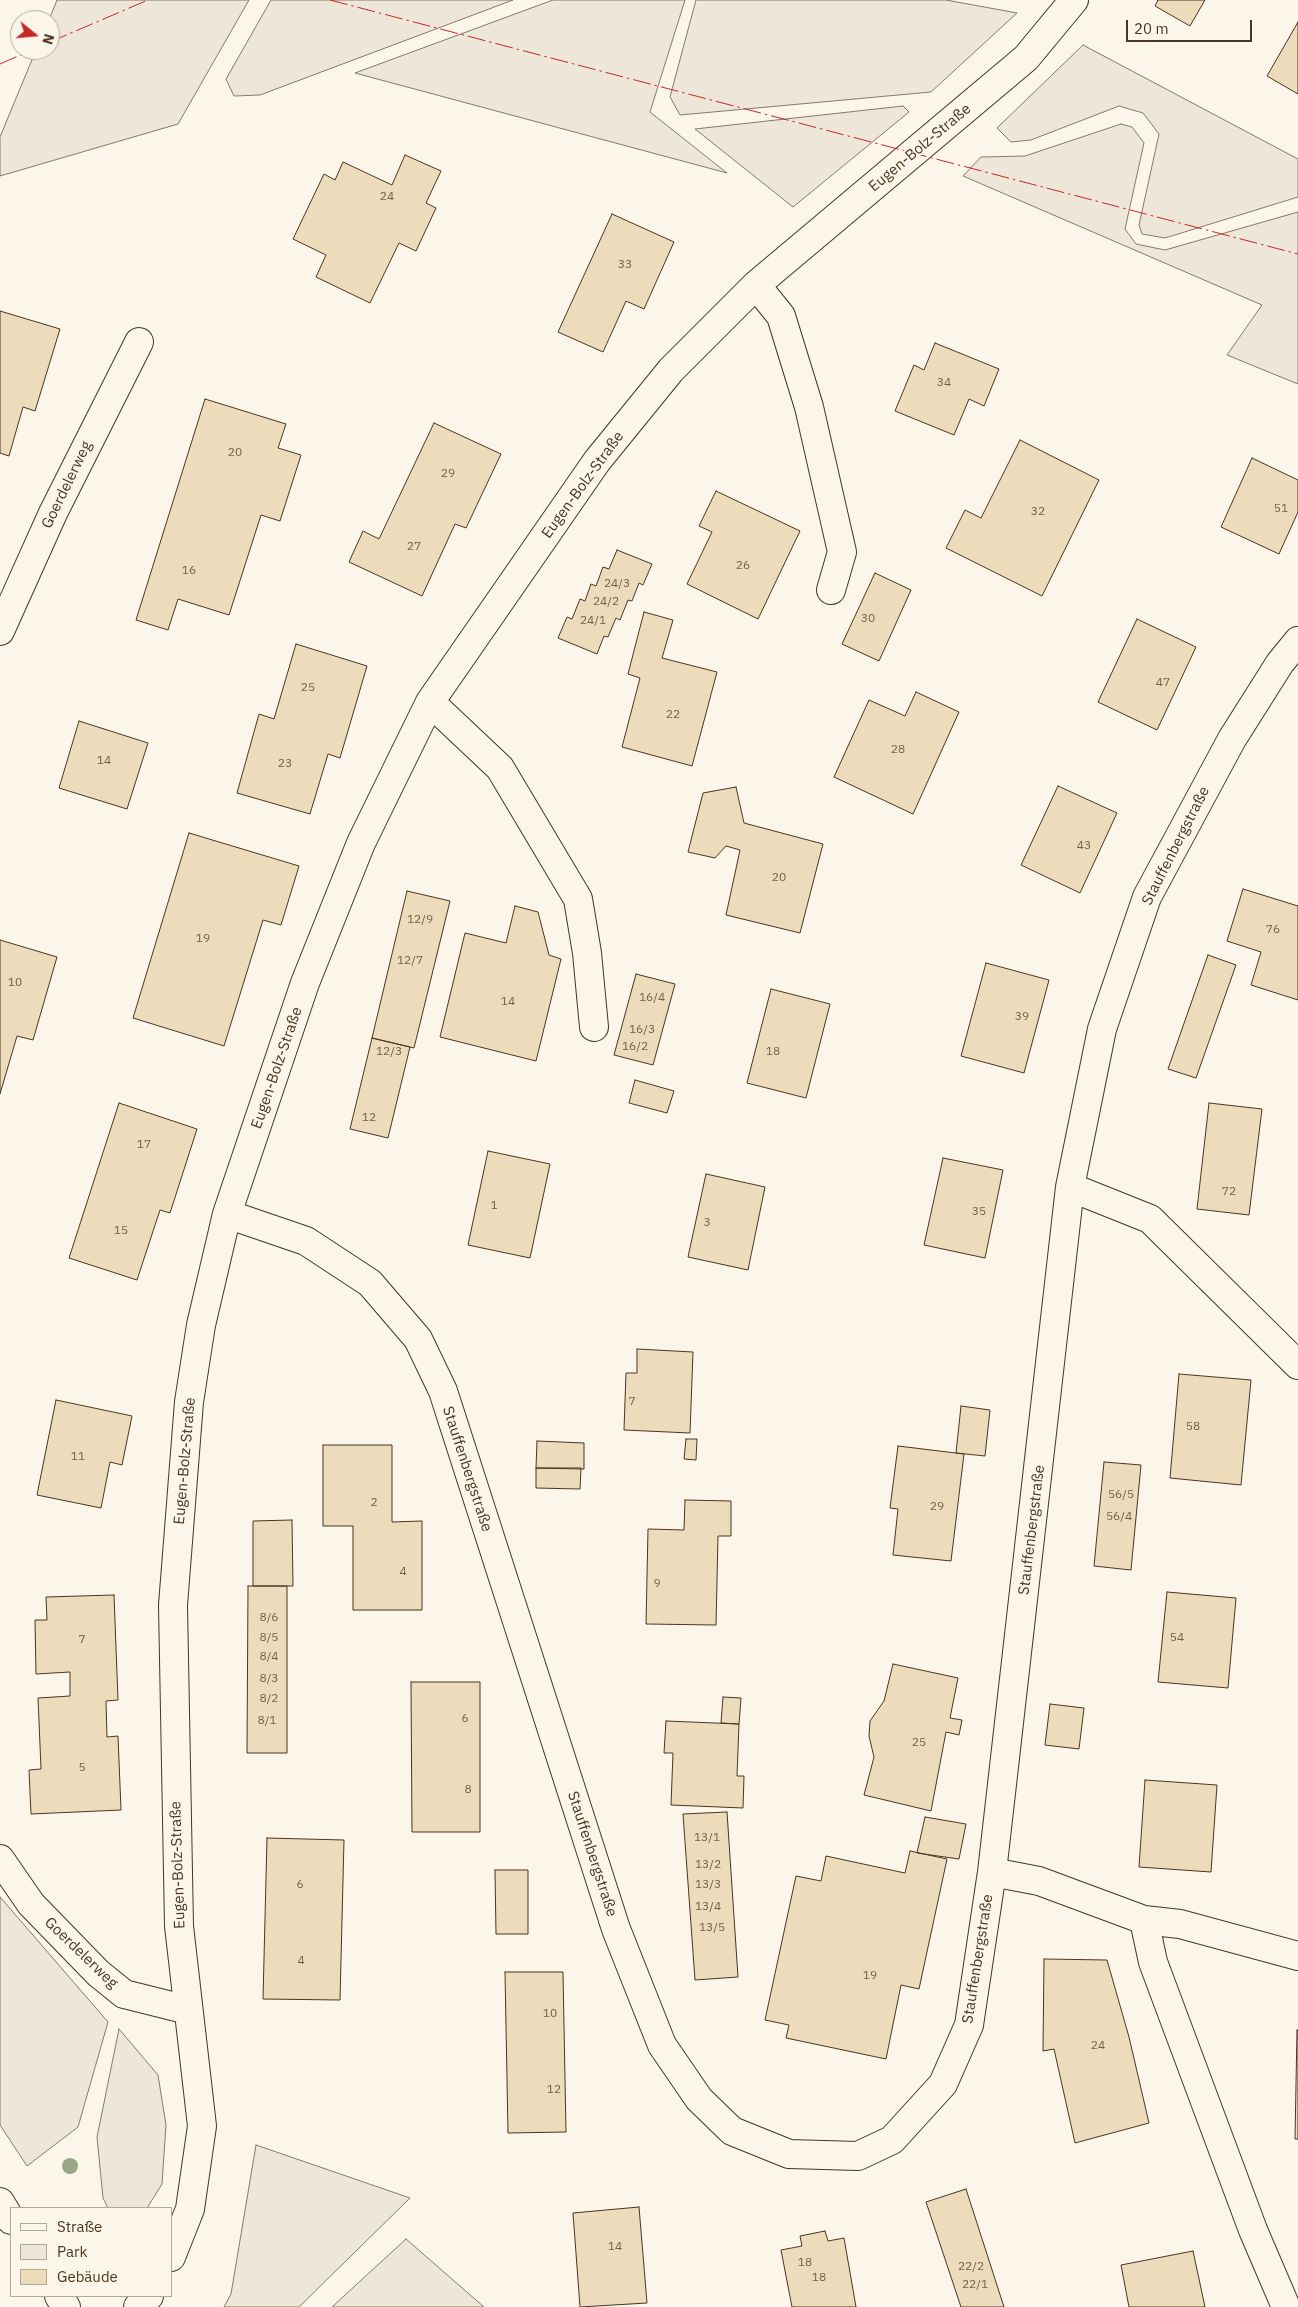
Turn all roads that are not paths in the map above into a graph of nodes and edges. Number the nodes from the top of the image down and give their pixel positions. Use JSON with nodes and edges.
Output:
{"nodes":[{"id":1,"x":1074,"y":0,"type":"edge"},
{"id":2,"x":756,"y":285,"type":"junction"},
{"id":3,"x":138,"y":342,"type":"dead end"},
{"id":4,"x":831,"y":590,"type":"dead end"},
{"id":5,"x":0,"y":631,"type":"edge"},
{"id":6,"x":1298,"y":640,"type":"edge"},
{"id":7,"x":430,"y":702,"type":"junction"},
{"id":8,"x":594,"y":1027,"type":"dead end"},
{"id":9,"x":1070,"y":1186,"type":"junction"},
{"id":10,"x":227,"y":1214,"type":"junction"},
{"id":11,"x":1298,"y":1365,"type":"edge"},
{"id":12,"x":0,"y":1859,"type":"edge"},
{"id":13,"x":992,"y":1872,"type":"junction"},
{"id":14,"x":1144,"y":1920,"type":"junction"},
{"id":15,"x":1298,"y":1956,"type":"edge"},
{"id":16,"x":188,"y":2010,"type":"junction"},
{"id":17,"x":0,"y":2202,"type":"edge"},
{"id":18,"x":10,"y":2218,"type":"edge"},
{"id":19,"x":172,"y":2254,"type":"edge"},
{"id":20,"x":147,"y":2297,"type":"edge"},
{"id":21,"x":138,"y":2307,"type":"edge"},
{"id":22,"x":1286,"y":2307,"type":"edge"}],
"edges":[{"from":1,"to":2,"type":"street","name":"Eugen-Bolz-Straße"},
{"from":2,"to":4,"type":"street"},
{"from":2,"to":7,"type":"street","name":"Eugen-Bolz-Straße"},
{"from":3,"to":5,"type":"street","name":"Goerdelerweg"},
{"from":6,"to":9,"type":"street","name":"Stauffenbergstraße"},
{"from":7,"to":8,"type":"street"},
{"from":7,"to":10,"type":"street","name":"Eugen-Bolz-Straße"},
{"from":9,"to":11,"type":"street"},
{"from":9,"to":13,"type":"street","name":"Stauffenbergstraße"},
{"from":10,"to":13,"type":"street","name":"Stauffenbergstraße"},
{"from":10,"to":16,"type":"street","name":"Eugen-Bolz-Straße"},
{"from":12,"to":16,"type":"street","name":"Goerdelerweg"},
{"from":13,"to":14,"type":"street","name":"Stauffenbergstraße"},
{"from":14,"to":15,"type":"street","name":"Stauffenbergstraße"},
{"from":14,"to":22,"type":"street"},
{"from":16,"to":19,"type":"street","name":"Eugen-Bolz-Straße"},
{"from":17,"to":18,"type":"street"},
{"from":20,"to":21,"type":"street"}]}
